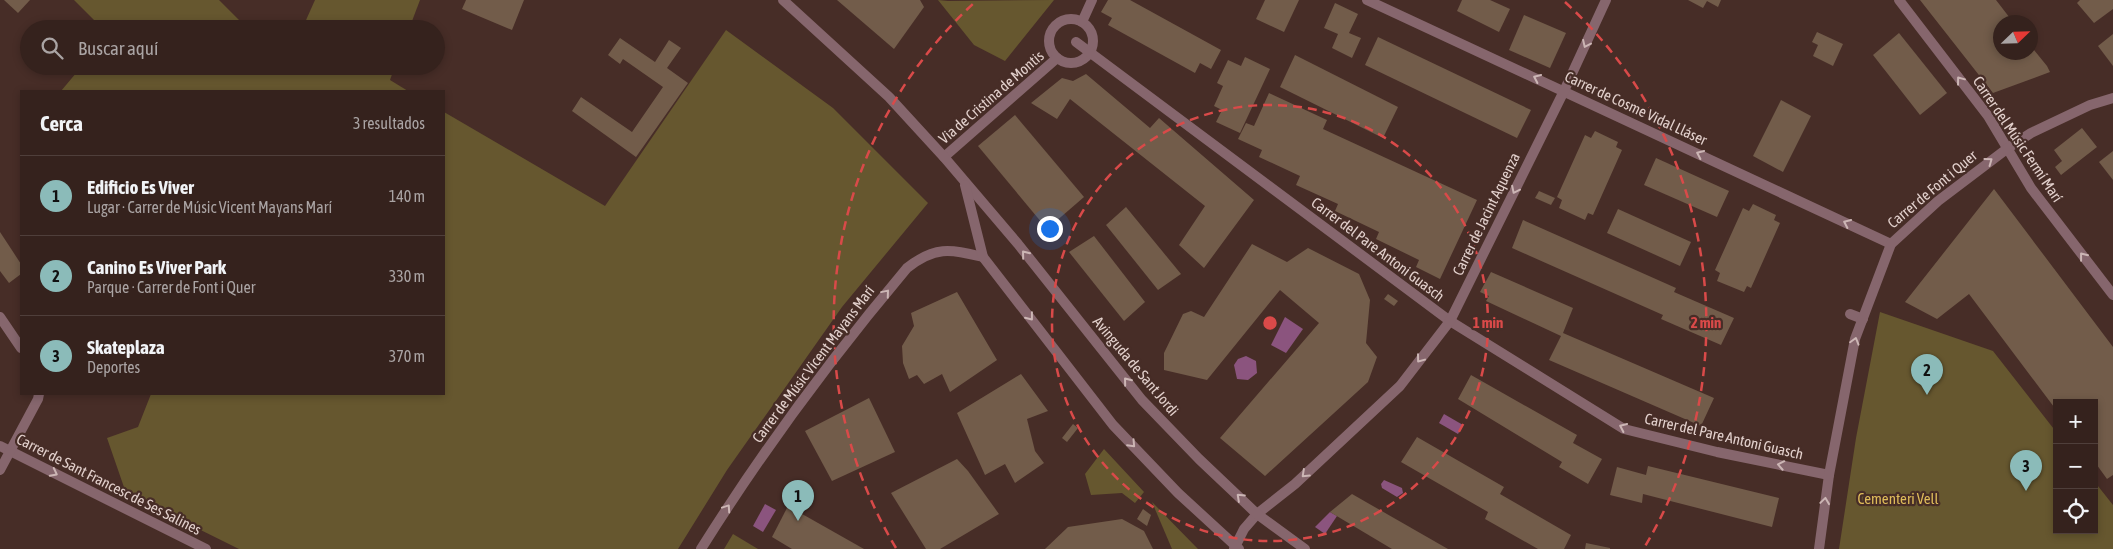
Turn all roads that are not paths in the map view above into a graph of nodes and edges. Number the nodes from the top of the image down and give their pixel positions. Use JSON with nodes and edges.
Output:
{"nodes":[{"id":1,"x":783,"y":0,"type":"edge"},
{"id":2,"x":1092,"y":0,"type":"edge"},
{"id":3,"x":1367,"y":0,"type":"edge"},
{"id":4,"x":1606,"y":0,"type":"edge"},
{"id":5,"x":1899,"y":0,"type":"edge"},
{"id":6,"x":1082,"y":22,"type":"junction"},
{"id":7,"x":1076,"y":42,"type":"dead end"},
{"id":8,"x":1090,"y":52,"type":"junction"},
{"id":9,"x":1057,"y":58,"type":"junction"},
{"id":10,"x":1564,"y":91,"type":"junction"},
{"id":11,"x":2113,"y":98,"type":"edge"},
{"id":12,"x":2008,"y":148,"type":"junction"},
{"id":13,"x":944,"y":158,"type":"junction"},
{"id":14,"x":964,"y":182,"type":"junction"},
{"id":15,"x":1891,"y":244,"type":"junction"},
{"id":16,"x":983,"y":257,"type":"junction"},
{"id":17,"x":2113,"y":294,"type":"edge"},
{"id":18,"x":1850,"y":314,"type":"dead end"},
{"id":19,"x":0,"y":317,"type":"edge"},
{"id":20,"x":1863,"y":319,"type":"junction"},
{"id":21,"x":1450,"y":321,"type":"junction"},
{"id":22,"x":20,"y":347,"type":"edge"},
{"id":23,"x":39,"y":395,"type":"edge"},
{"id":24,"x":0,"y":446,"type":"edge"},
{"id":25,"x":11,"y":452,"type":"junction"},
{"id":26,"x":0,"y":470,"type":"edge"},
{"id":27,"x":1829,"y":474,"type":"junction"},
{"id":28,"x":1257,"y":514,"type":"junction"},
{"id":29,"x":1236,"y":548,"type":"edge"},
{"id":30,"x":206,"y":549,"type":"edge"},
{"id":31,"x":701,"y":549,"type":"edge"},
{"id":32,"x":1305,"y":549,"type":"edge"},
{"id":33,"x":1819,"y":549,"type":"edge"}],
"edges":[{"from":1,"to":13,"type":"street","name":"Avinguda de Sant Jordi"},
{"from":2,"to":6,"type":"street"},
{"from":10,"to":3,"type":"street","name":"Carrer de Cosme Vidal Lláser","one_way":true},
{"from":4,"to":10,"type":"street","name":"Carrer de Jacint Aquenza","one_way":true},
{"from":12,"to":5,"type":"street","name":"Carrer del Músic Fermí Marí","one_way":true},
{"from":6,"to":8,"type":"street"},
{"from":6,"to":9,"type":"street"},
{"from":7,"to":8,"type":"street","name":"Carrer del Pare Antoni Guasch"},
{"from":8,"to":9,"type":"street"},
{"from":8,"to":21,"type":"street","name":"Carrer del Pare Antoni Guasch"},
{"from":9,"to":13,"type":"street","name":"Via de Cristina de Montis"},
{"from":15,"to":10,"type":"street","name":"Carrer de Cosme Vidal Lláser","one_way":true},
{"from":10,"to":21,"type":"street","name":"Carrer de Jacint Aquenza","one_way":true},
{"from":11,"to":12,"type":"street","name":"Carrer de Font i Quer"},
{"from":15,"to":12,"type":"street","name":"Carrer de Font i Quer","one_way":true},
{"from":17,"to":12,"type":"street","name":"Carrer del Músic Fermí Marí","one_way":true},
{"from":13,"to":14,"type":"street","name":"Avinguda de Sant Jordi"},
{"from":14,"to":16,"type":"street","name":"Avinguda de Sant Jordi"},
{"from":28,"to":14,"type":"street","name":"Avinguda de Sant Jordi","one_way":true},
{"from":15,"to":20,"type":"street","name":"Carrer de Font i Quer"},
{"from":16,"to":29,"type":"street","name":"Avinguda de Sant Jordi","one_way":true},
{"from":31,"to":16,"type":"street","name":"Carrer de Músic Vicent Mayans Marí","one_way":true},
{"from":18,"to":20,"type":"street"},
{"from":19,"to":22,"type":"street"},
{"from":27,"to":20,"type":"street","name":"Carrer de Font i Quer","one_way":true},
{"from":27,"to":21,"type":"street","name":"Carrer del Pare Antoni Guasch","one_way":true},
{"from":21,"to":28,"type":"street","name":"Carrer de Jacint Aquenza","one_way":true},
{"from":23,"to":25,"type":"street"},
{"from":24,"to":25,"type":"street","name":"Carrer de Sant Francesc de Ses Salines"},
{"from":25,"to":26,"type":"street"},
{"from":25,"to":30,"type":"street","name":"Carrer de Sant Francesc de Ses Salines","one_way":true},
{"from":33,"to":27,"type":"street","name":"Carrer de Font i Quer","one_way":true},
{"from":28,"to":29,"type":"street","name":"Carrer de Jacint Aquenza"},
{"from":28,"to":32,"type":"street","name":"Avinguda de Sant Jordi"}]}
